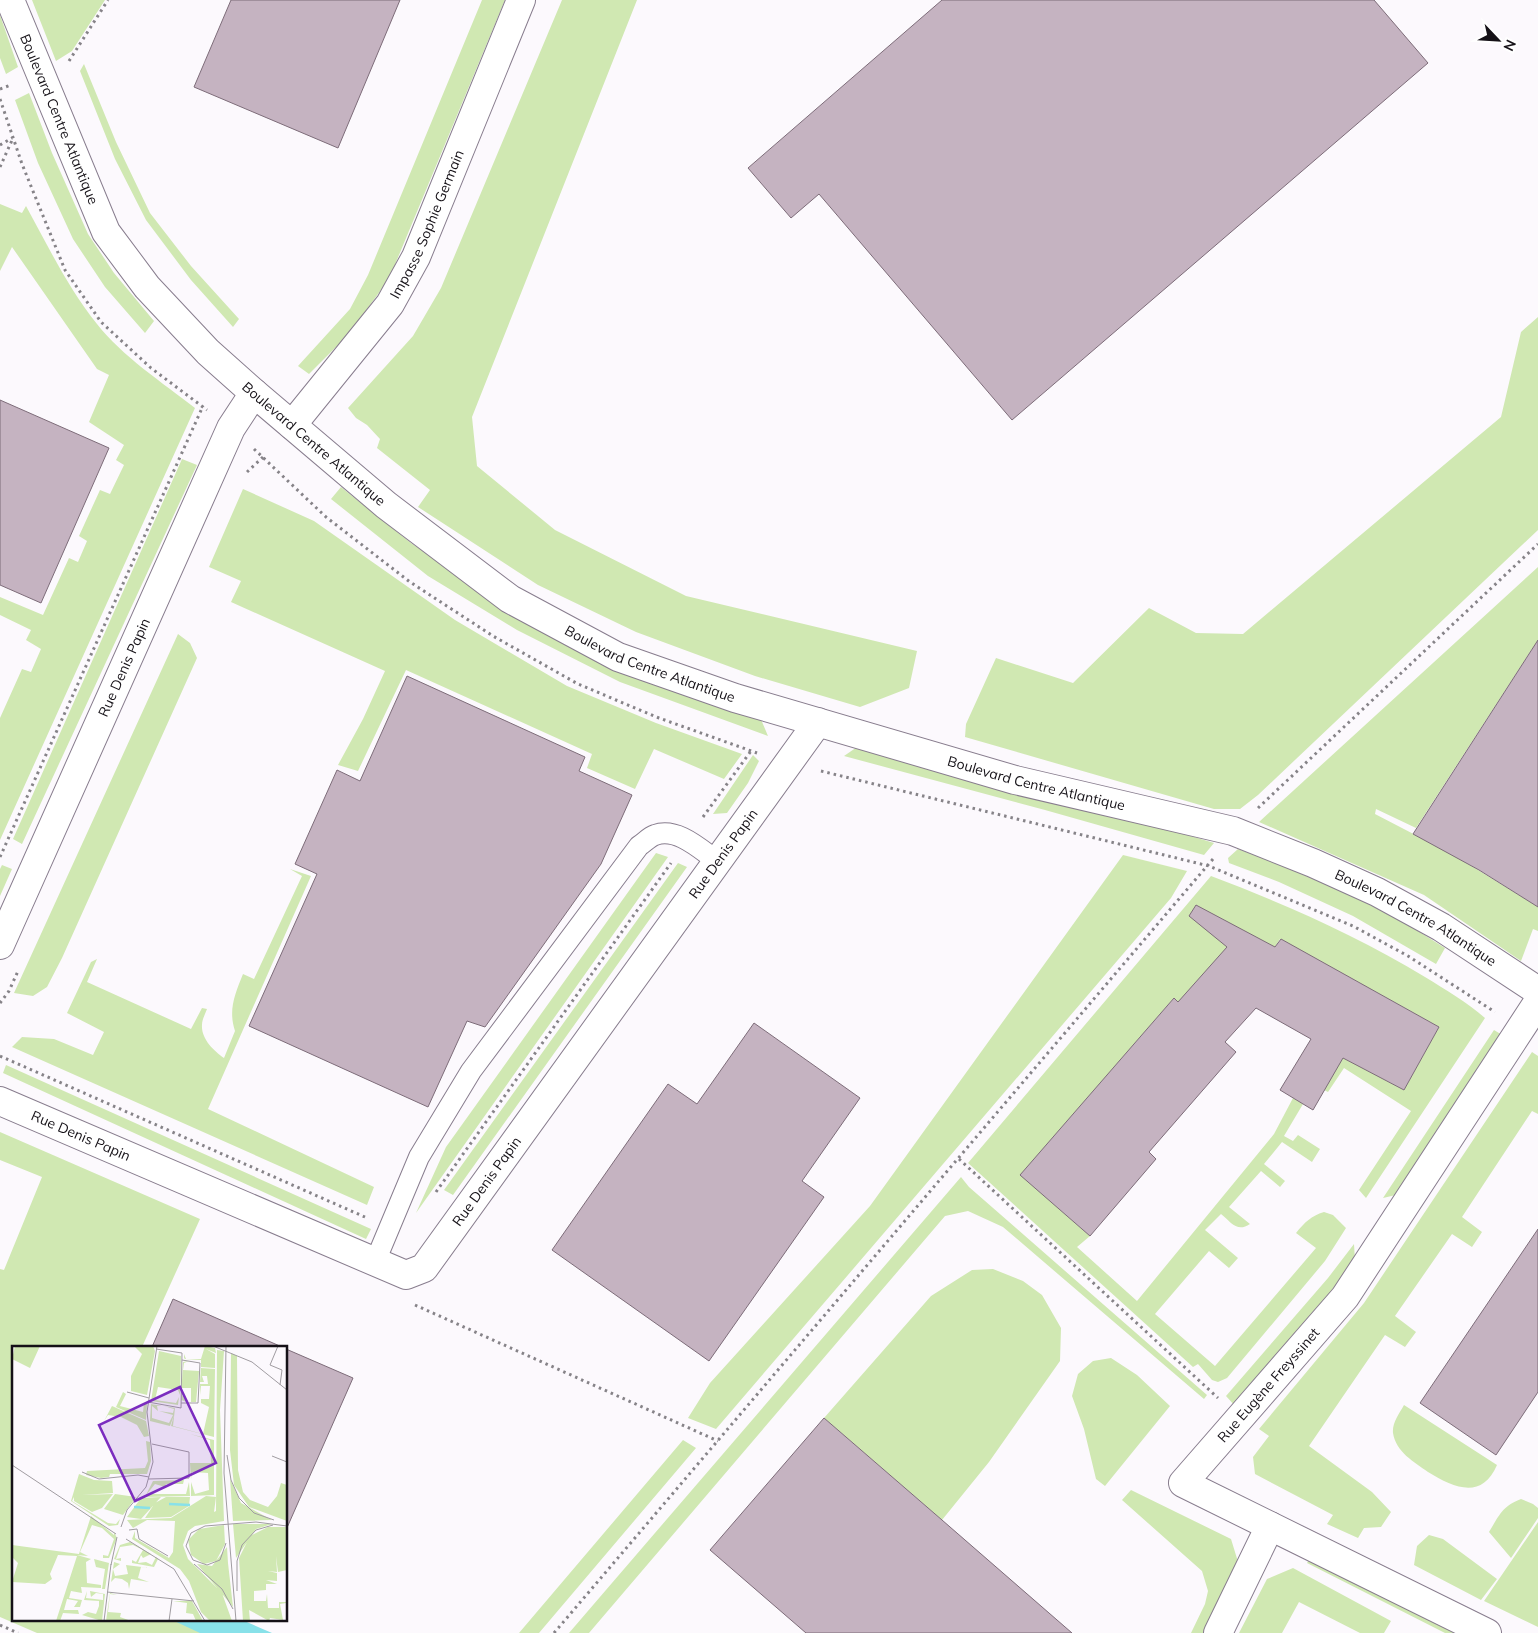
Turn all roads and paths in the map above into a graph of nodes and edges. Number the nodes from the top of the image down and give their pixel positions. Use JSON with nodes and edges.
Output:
{"nodes":[{"id":1,"x":10,"y":0,"type":"edge"},
{"id":2,"x":522,"y":0,"type":"edge"},
{"id":3,"x":0,"y":145,"type":"edge"},
{"id":4,"x":0,"y":167,"type":"edge"},
{"id":5,"x":254,"y":394,"type":"junction"},
{"id":6,"x":203,"y":406,"type":"dead end"},
{"id":7,"x":292,"y":425,"type":"junction"},
{"id":8,"x":1538,"y":544,"type":"edge"},
{"id":9,"x":818,"y":722,"type":"junction"},
{"id":10,"x":751,"y":751,"type":"dead end"},
{"id":11,"x":1233,"y":831,"type":"junction"},
{"id":12,"x":687,"y":840,"type":"junction"},
{"id":13,"x":0,"y":857,"type":"edge"},
{"id":14,"x":717,"y":861,"type":"junction"},
{"id":15,"x":0,"y":945,"type":"edge"},
{"id":16,"x":1538,"y":990,"type":"edge"},
{"id":17,"x":1538,"y":1002,"type":"edge"},
{"id":18,"x":0,"y":1056,"type":"edge"},
{"id":19,"x":0,"y":1101,"type":"edge"},
{"id":20,"x":959,"y":1159,"type":"junction"},
{"id":21,"x":432,"y":1198,"type":"dead end"},
{"id":22,"x":389,"y":1228,"type":"junction"},
{"id":23,"x":375,"y":1262,"type":"junction"},
{"id":24,"x":1215,"y":1406,"type":"dead end"},
{"id":25,"x":1270,"y":1526,"type":"junction"},
{"id":26,"x":0,"y":1625,"type":"edge"},
{"id":27,"x":18,"y":1633,"type":"edge"},
{"id":28,"x":554,"y":1633,"type":"edge"},
{"id":29,"x":1218,"y":1633,"type":"edge"},
{"id":30,"x":1487,"y":1633,"type":"edge"}],
"edges":[{"from":1,"to":5,"type":"street","name":"Boulevard Centre Atlantique"},
{"from":2,"to":7,"type":"street","name":"Impasse Sophie Germain"},
{"from":3,"to":4,"type":"path"},
{"from":5,"to":7,"type":"street","name":"Boulevard Centre Atlantique"},
{"from":5,"to":15,"type":"street","name":"Rue Denis Papin"},
{"from":6,"to":13,"type":"path"},
{"from":7,"to":9,"type":"street","name":"Boulevard Centre Atlantique"},
{"from":8,"to":11,"type":"path"},
{"from":9,"to":11,"type":"street","name":"Boulevard Centre Atlantique"},
{"from":9,"to":14,"type":"street","name":"Rue Denis Papin"},
{"from":10,"to":12,"type":"path"},
{"from":11,"to":16,"type":"street","name":"Boulevard Centre Atlantique"},
{"from":11,"to":20,"type":"path"},
{"from":12,"to":14,"type":"lane"},
{"from":12,"to":21,"type":"path"},
{"from":12,"to":22,"type":"lane"},
{"from":14,"to":23,"type":"street","name":"Rue Denis Papin"},
{"from":17,"to":25,"type":"street","name":"Rue Eugène Freyssinet"},
{"from":18,"to":22,"type":"path"},
{"from":19,"to":23,"type":"street","name":"Rue Denis Papin"},
{"from":20,"to":24,"type":"path"},
{"from":20,"to":28,"type":"path"},
{"from":22,"to":23,"type":"lane"},
{"from":25,"to":29,"type":"street"},
{"from":25,"to":30,"type":"street","name":"Rue Eugène Freyssinet"},
{"from":26,"to":27,"type":"path"}]}
